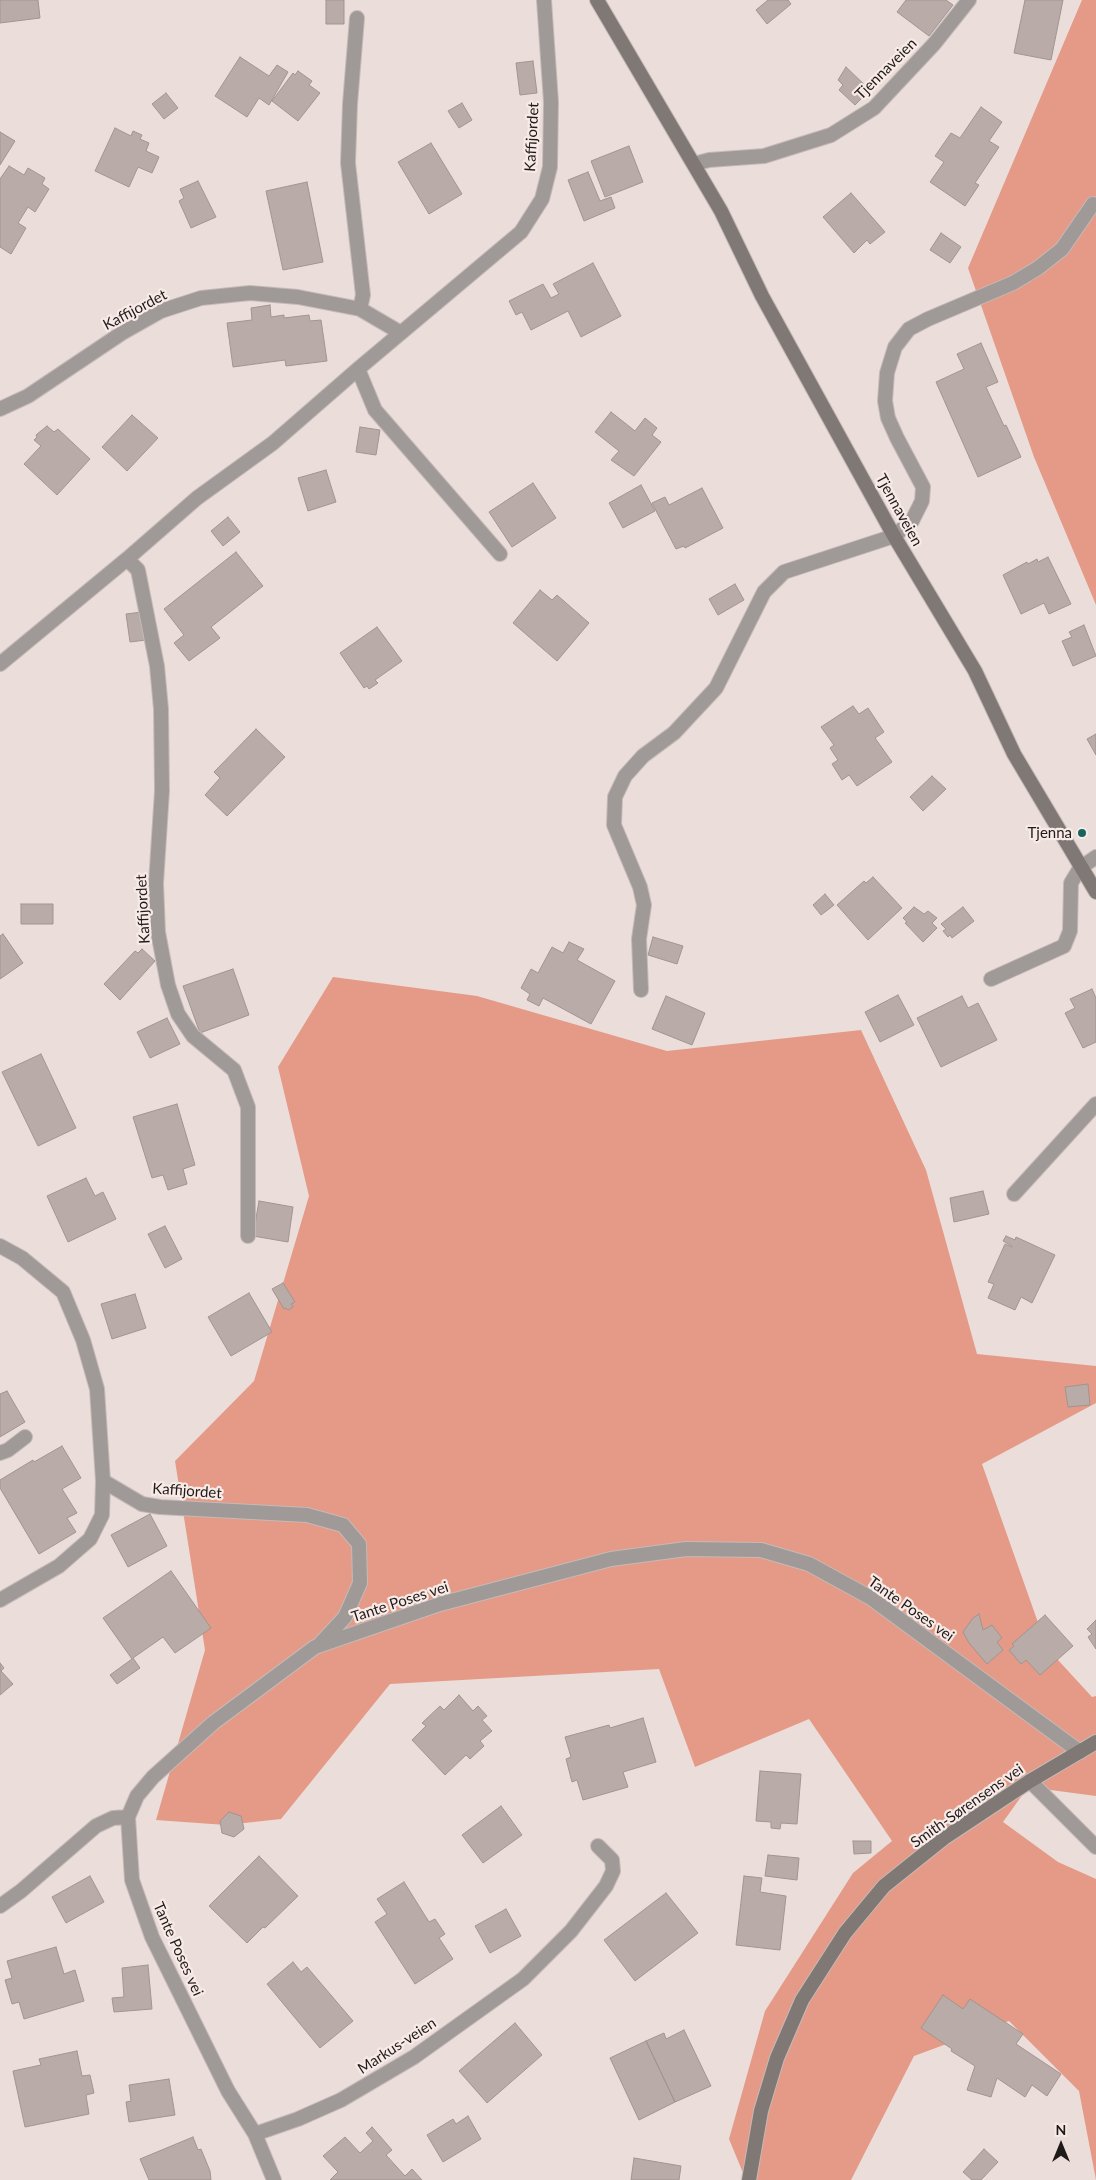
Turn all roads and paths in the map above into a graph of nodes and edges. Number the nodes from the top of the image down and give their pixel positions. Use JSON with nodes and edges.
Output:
{"nodes":[{"id":1,"x":544,"y":0,"type":"edge"},
{"id":2,"x":598,"y":0,"type":"edge"},
{"id":3,"x":969,"y":0,"type":"edge"},
{"id":4,"x":357,"y":18,"type":"dead end"},
{"id":5,"x":694,"y":164,"type":"junction"},
{"id":6,"x":1093,"y":204,"type":"dead end"},
{"id":7,"x":360,"y":309,"type":"junction"},
{"id":8,"x":401,"y":333,"type":"junction"},
{"id":9,"x":358,"y":369,"type":"junction"},
{"id":10,"x":0,"y":409,"type":"edge"},
{"id":11,"x":894,"y":536,"type":"junction"},
{"id":12,"x":500,"y":554,"type":"dead end"},
{"id":13,"x":127,"y":559,"type":"junction"},
{"id":14,"x":0,"y":664,"type":"edge"},
{"id":15,"x":1096,"y":858,"type":"edge"},
{"id":16,"x":1080,"y":868,"type":"junction"},
{"id":17,"x":1096,"y":892,"type":"edge"},
{"id":18,"x":991,"y":979,"type":"dead end"},
{"id":19,"x":641,"y":990,"type":"dead end"},
{"id":20,"x":1096,"y":1104,"type":"edge"},
{"id":21,"x":1014,"y":1194,"type":"dead end"},
{"id":22,"x":248,"y":1236,"type":"dead end"},
{"id":23,"x":0,"y":1246,"type":"edge"},
{"id":24,"x":25,"y":1437,"type":"dead end"},
{"id":25,"x":0,"y":1453,"type":"edge"},
{"id":26,"x":103,"y":1481,"type":"junction"},
{"id":27,"x":0,"y":1600,"type":"edge"},
{"id":28,"x":316,"y":1647,"type":"junction"},
{"id":29,"x":1096,"y":1742,"type":"edge"},
{"id":30,"x":1080,"y":1752,"type":"junction"},
{"id":31,"x":1030,"y":1781,"type":"junction"},
{"id":32,"x":128,"y":1817,"type":"junction"},
{"id":33,"x":598,"y":1846,"type":"dead end"},
{"id":34,"x":1096,"y":1847,"type":"edge"},
{"id":35,"x":0,"y":1906,"type":"edge"},
{"id":36,"x":255,"y":2134,"type":"junction"},
{"id":37,"x":274,"y":2180,"type":"edge"},
{"id":38,"x":748,"y":2180,"type":"edge"}],
"edges":[{"from":1,"to":8,"type":"street","name":"Kaffijordet"},
{"from":2,"to":5,"type":"main road","name":"Tjennaveien"},
{"from":3,"to":5,"type":"street","name":"Tjennaveien"},
{"from":4,"to":7,"type":"street"},
{"from":5,"to":11,"type":"main road","name":"Tjennaveien"},
{"from":6,"to":11,"type":"street"},
{"from":7,"to":8,"type":"street","name":"Kaffijordet"},
{"from":7,"to":10,"type":"street","name":"Kaffijordet"},
{"from":8,"to":9,"type":"street","name":"Kaffijordet"},
{"from":9,"to":12,"type":"street"},
{"from":9,"to":13,"type":"street","name":"Kaffijordet"},
{"from":11,"to":16,"type":"main road","name":"Tjennaveien"},
{"from":11,"to":19,"type":"street"},
{"from":13,"to":14,"type":"street","name":"Kaffijordet"},
{"from":13,"to":22,"type":"street","name":"Kaffijordet"},
{"from":15,"to":16,"type":"street"},
{"from":16,"to":17,"type":"main road","name":"Tjennaveien"},
{"from":16,"to":18,"type":"street"},
{"from":20,"to":21,"type":"street"},
{"from":23,"to":26,"type":"street"},
{"from":24,"to":25,"type":"street"},
{"from":26,"to":27,"type":"street"},
{"from":26,"to":28,"type":"street","name":"Kaffijordet"},
{"from":28,"to":30,"type":"street","name":"Tante Poses vei"},
{"from":28,"to":32,"type":"street","name":"Tante Poses vei"},
{"from":29,"to":30,"type":"main road","name":"Smith-Sørensens vei"},
{"from":30,"to":31,"type":"main road","name":"Smith-Sørensens vei"},
{"from":31,"to":34,"type":"street"},
{"from":31,"to":38,"type":"main road","name":"Smith-Sørensens vei"},
{"from":32,"to":35,"type":"street"},
{"from":32,"to":36,"type":"street","name":"Tante Poses vei"},
{"from":33,"to":36,"type":"street","name":"Markus-veien"},
{"from":36,"to":37,"type":"street","name":"Tante Poses vei"}]}
